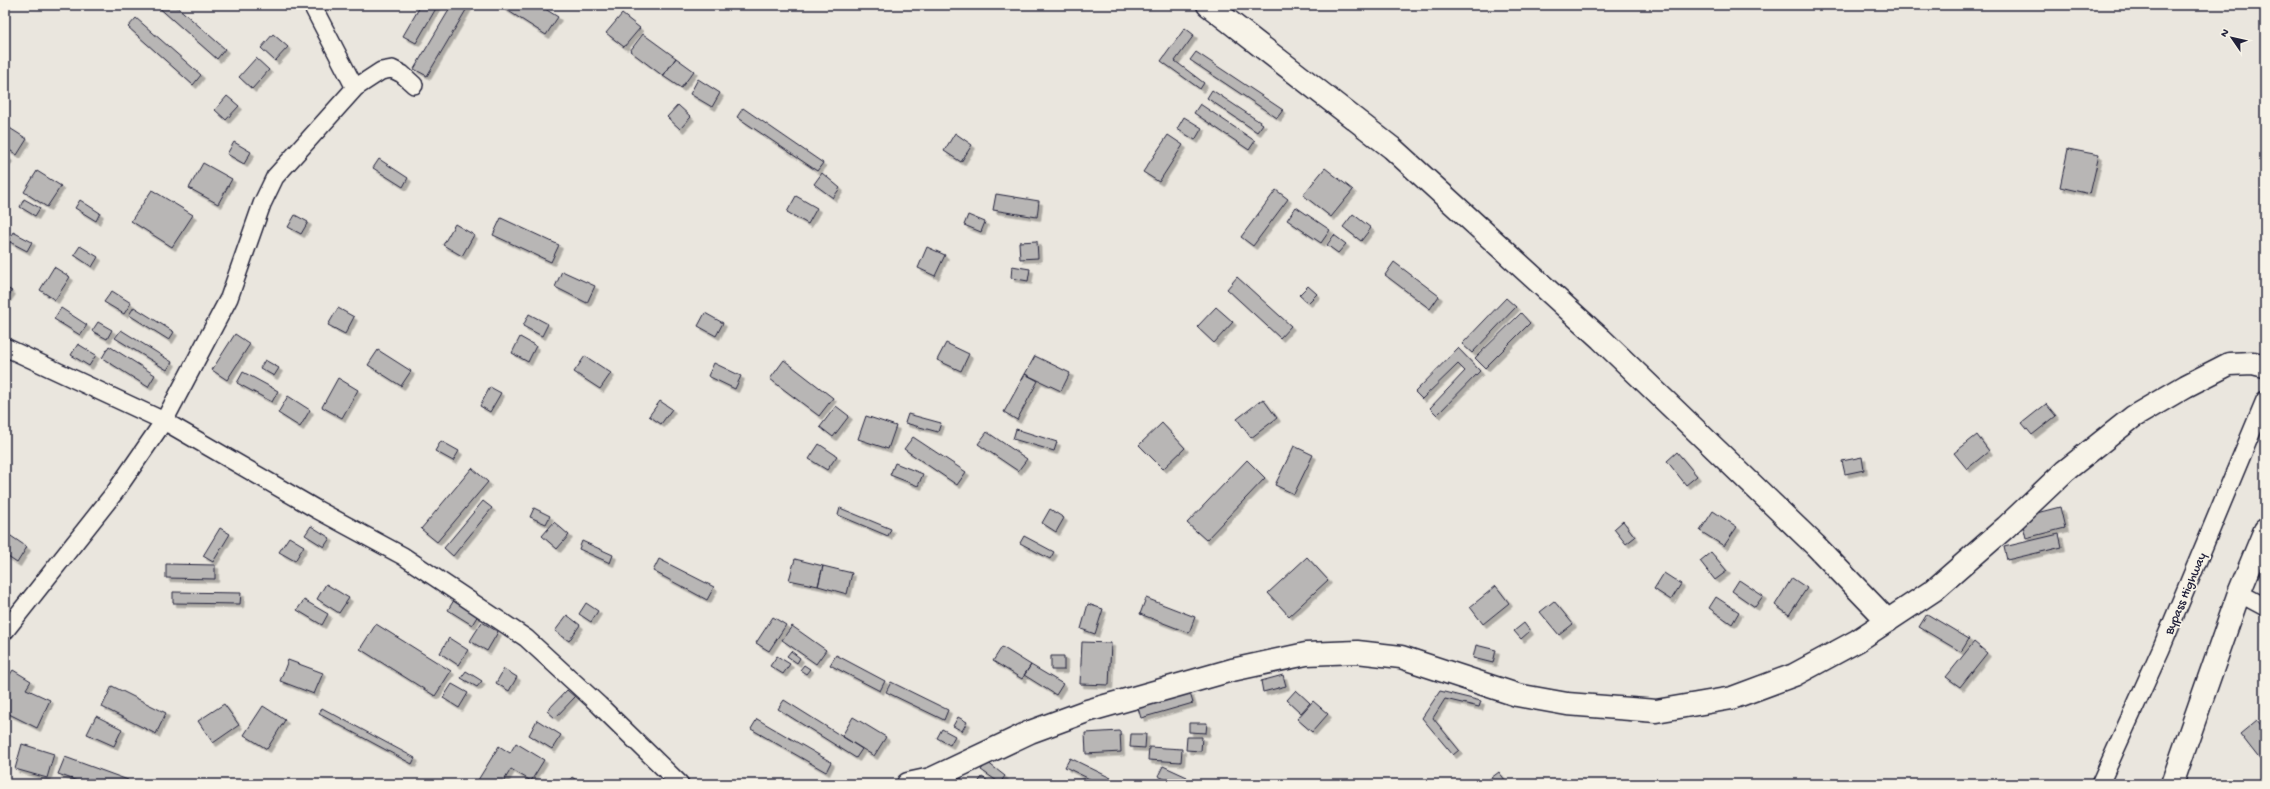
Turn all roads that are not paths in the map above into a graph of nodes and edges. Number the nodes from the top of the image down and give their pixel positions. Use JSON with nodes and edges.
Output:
{"nodes":[{"id":1,"x":312,"y":5,"type":"edge"},
{"id":2,"x":1208,"y":5,"type":"edge"},
{"id":3,"x":414,"y":85,"type":"dead end"},
{"id":4,"x":355,"y":88,"type":"junction"},
{"id":5,"x":5,"y":347,"type":"edge"},
{"id":6,"x":2265,"y":366,"type":"edge"},
{"id":7,"x":2265,"y":400,"type":"edge"},
{"id":8,"x":164,"y":421,"type":"junction"},
{"id":9,"x":2264,"y":533,"type":"edge"},
{"id":10,"x":2239,"y":593,"type":"junction"},
{"id":11,"x":2265,"y":608,"type":"edge"},
{"id":12,"x":1888,"y":621,"type":"junction"},
{"id":13,"x":5,"y":631,"type":"edge"},
{"id":14,"x":680,"y":784,"type":"edge"},
{"id":15,"x":908,"y":784,"type":"edge"},
{"id":16,"x":2100,"y":784,"type":"edge"},
{"id":17,"x":2172,"y":784,"type":"edge"}],
"edges":[{"from":1,"to":4,"type":"street"},
{"from":2,"to":12,"type":"street"},
{"from":3,"to":4,"type":"street"},
{"from":4,"to":8,"type":"street"},
{"from":5,"to":8,"type":"street"},
{"from":6,"to":12,"type":"street"},
{"from":7,"to":16,"type":"street","name":"Bypass Highway"},
{"from":8,"to":13,"type":"street"},
{"from":8,"to":14,"type":"street"},
{"from":9,"to":10,"type":"street"},
{"from":10,"to":11,"type":"street"},
{"from":10,"to":17,"type":"street"},
{"from":12,"to":15,"type":"street"}]}
